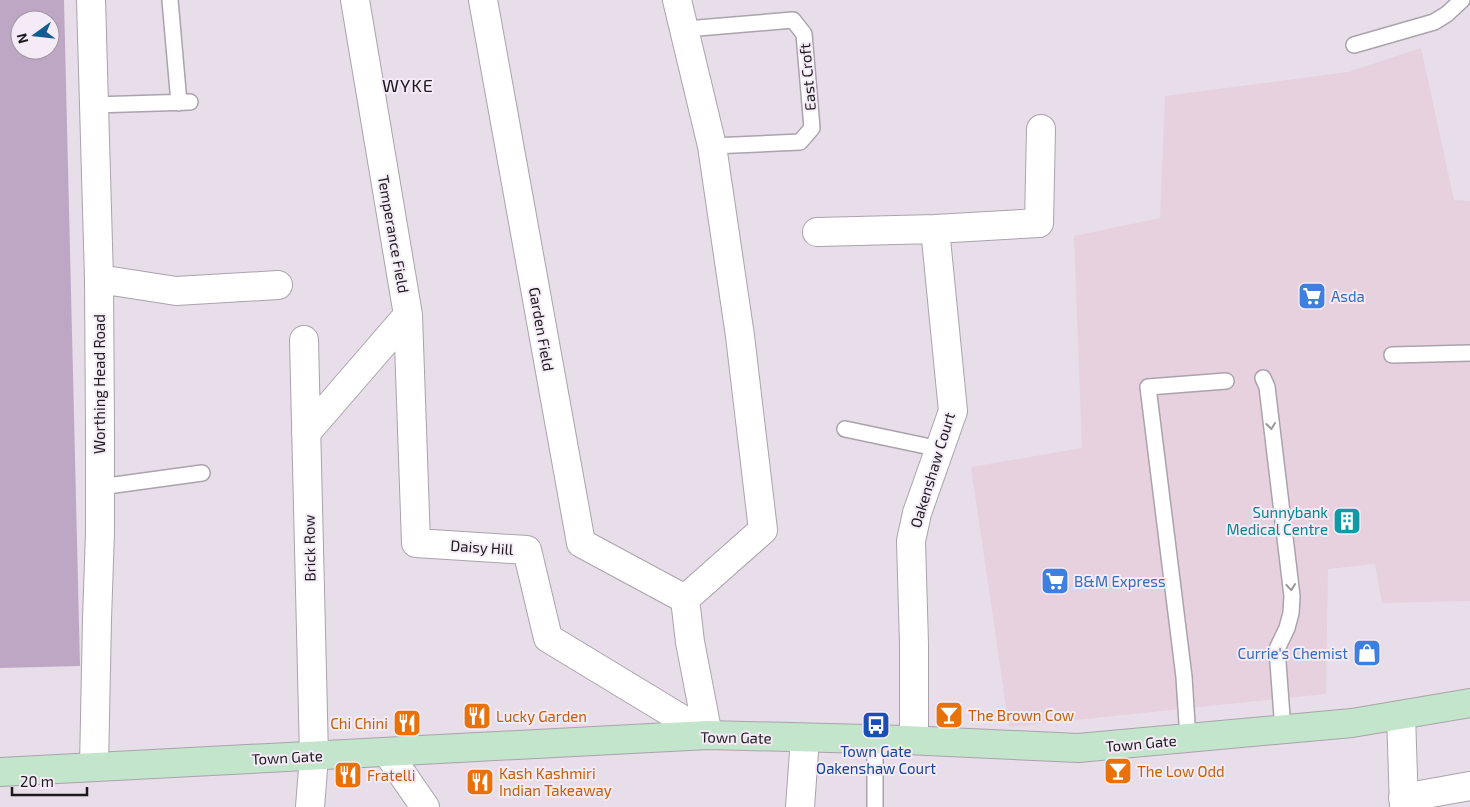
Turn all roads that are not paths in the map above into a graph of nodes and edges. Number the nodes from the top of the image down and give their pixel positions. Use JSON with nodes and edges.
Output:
{"nodes":[{"id":1,"x":91,"y":0,"type":"edge"},
{"id":2,"x":170,"y":0,"type":"edge"},
{"id":3,"x":354,"y":0,"type":"edge"},
{"id":4,"x":483,"y":0,"type":"edge"},
{"id":5,"x":677,"y":0,"type":"edge"},
{"id":6,"x":1462,"y":0,"type":"edge"},
{"id":7,"x":698,"y":28,"type":"dead end"},
{"id":8,"x":1354,"y":46,"type":"dead end"},
{"id":9,"x":94,"y":105,"type":"junction"},
{"id":10,"x":1040,"y":129,"type":"dead end"},
{"id":11,"x":712,"y":146,"type":"junction"},
{"id":12,"x":935,"y":229,"type":"junction"},
{"id":13,"x":817,"y":232,"type":"dead end"},
{"id":14,"x":99,"y":280,"type":"junction"},
{"id":15,"x":278,"y":285,"type":"dead end"},
{"id":16,"x":408,"y":315,"type":"junction"},
{"id":17,"x":304,"y":340,"type":"dead end"},
{"id":18,"x":1470,"y":353,"type":"edge"},
{"id":19,"x":1392,"y":355,"type":"dead end"},
{"id":20,"x":1263,"y":378,"type":"dead end"},
{"id":21,"x":1226,"y":380,"type":"dead end"},
{"id":22,"x":845,"y":429,"type":"dead end"},
{"id":23,"x":306,"y":433,"type":"junction"},
{"id":24,"x":940,"y":449,"type":"junction"},
{"id":25,"x":202,"y":473,"type":"dead end"},
{"id":26,"x":100,"y":487,"type":"junction"},
{"id":27,"x":685,"y":599,"type":"junction"},
{"id":28,"x":1470,"y":703,"type":"edge"},
{"id":29,"x":1400,"y":715,"type":"junction"},
{"id":30,"x":1283,"y":730,"type":"junction"},
{"id":31,"x":708,"y":735,"type":"junction"},
{"id":32,"x":805,"y":738,"type":"junction"},
{"id":33,"x":876,"y":739,"type":"junction"},
{"id":34,"x":1188,"y":739,"type":"junction"},
{"id":35,"x":914,"y":740,"type":"junction"},
{"id":36,"x":387,"y":752,"type":"junction"},
{"id":37,"x":314,"y":756,"type":"junction"},
{"id":38,"x":94,"y":768,"type":"junction"},
{"id":39,"x":0,"y":772,"type":"edge"},
{"id":40,"x":1470,"y":786,"type":"edge"},
{"id":41,"x":1404,"y":803,"type":"edge"},
{"id":42,"x":310,"y":807,"type":"edge"},
{"id":43,"x":425,"y":807,"type":"edge"},
{"id":44,"x":800,"y":807,"type":"edge"},
{"id":45,"x":875,"y":807,"type":"edge"}],
"edges":[{"from":1,"to":9,"type":"street","name":"Worthing Head Road"},
{"from":2,"to":9,"type":"lane"},
{"from":3,"to":16,"type":"street","name":"Temperance Field"},
{"from":4,"to":27,"type":"street","name":"Garden Field"},
{"from":5,"to":11,"type":"street"},
{"from":6,"to":8,"type":"lane"},
{"from":7,"to":11,"type":"lane","name":"East Croft"},
{"from":9,"to":14,"type":"street","name":"Worthing Head Road"},
{"from":10,"to":12,"type":"street"},
{"from":11,"to":27,"type":"street"},
{"from":12,"to":13,"type":"street"},
{"from":12,"to":24,"type":"street","name":"Oakenshaw Court"},
{"from":14,"to":15,"type":"street"},
{"from":14,"to":26,"type":"street","name":"Worthing Head Road"},
{"from":16,"to":23,"type":"street"},
{"from":16,"to":31,"type":"street","name":"Daisy Hill"},
{"from":17,"to":23,"type":"street","name":"Brick Row"},
{"from":18,"to":19,"type":"lane"},
{"from":20,"to":30,"type":"lane","one_way":true},
{"from":21,"to":34,"type":"lane"},
{"from":22,"to":24,"type":"lane"},
{"from":23,"to":37,"type":"street","name":"Brick Row"},
{"from":24,"to":35,"type":"street","name":"Oakenshaw Court"},
{"from":25,"to":26,"type":"lane"},
{"from":26,"to":38,"type":"street","name":"Worthing Head Road"},
{"from":27,"to":31,"type":"street"},
{"from":28,"to":29,"type":"main road","name":"Town Gate"},
{"from":29,"to":30,"type":"main road","name":"Town Gate"},
{"from":29,"to":41,"type":"street"},
{"from":30,"to":34,"type":"main road","name":"Town Gate"},
{"from":31,"to":32,"type":"main road","name":"Town Gate"},
{"from":31,"to":36,"type":"main road","name":"Town Gate"},
{"from":32,"to":33,"type":"main road","name":"Town Gate"},
{"from":32,"to":44,"type":"street"},
{"from":33,"to":35,"type":"main road","name":"Town Gate"},
{"from":33,"to":45,"type":"lane"},
{"from":34,"to":35,"type":"main road","name":"Town Gate"},
{"from":36,"to":37,"type":"main road","name":"Town Gate"},
{"from":36,"to":43,"type":"street"},
{"from":37,"to":38,"type":"main road","name":"Town Gate"},
{"from":37,"to":42,"type":"street","name":"Brick Row"},
{"from":38,"to":39,"type":"main road","name":"Town Gate"},
{"from":40,"to":41,"type":"street"}]}
